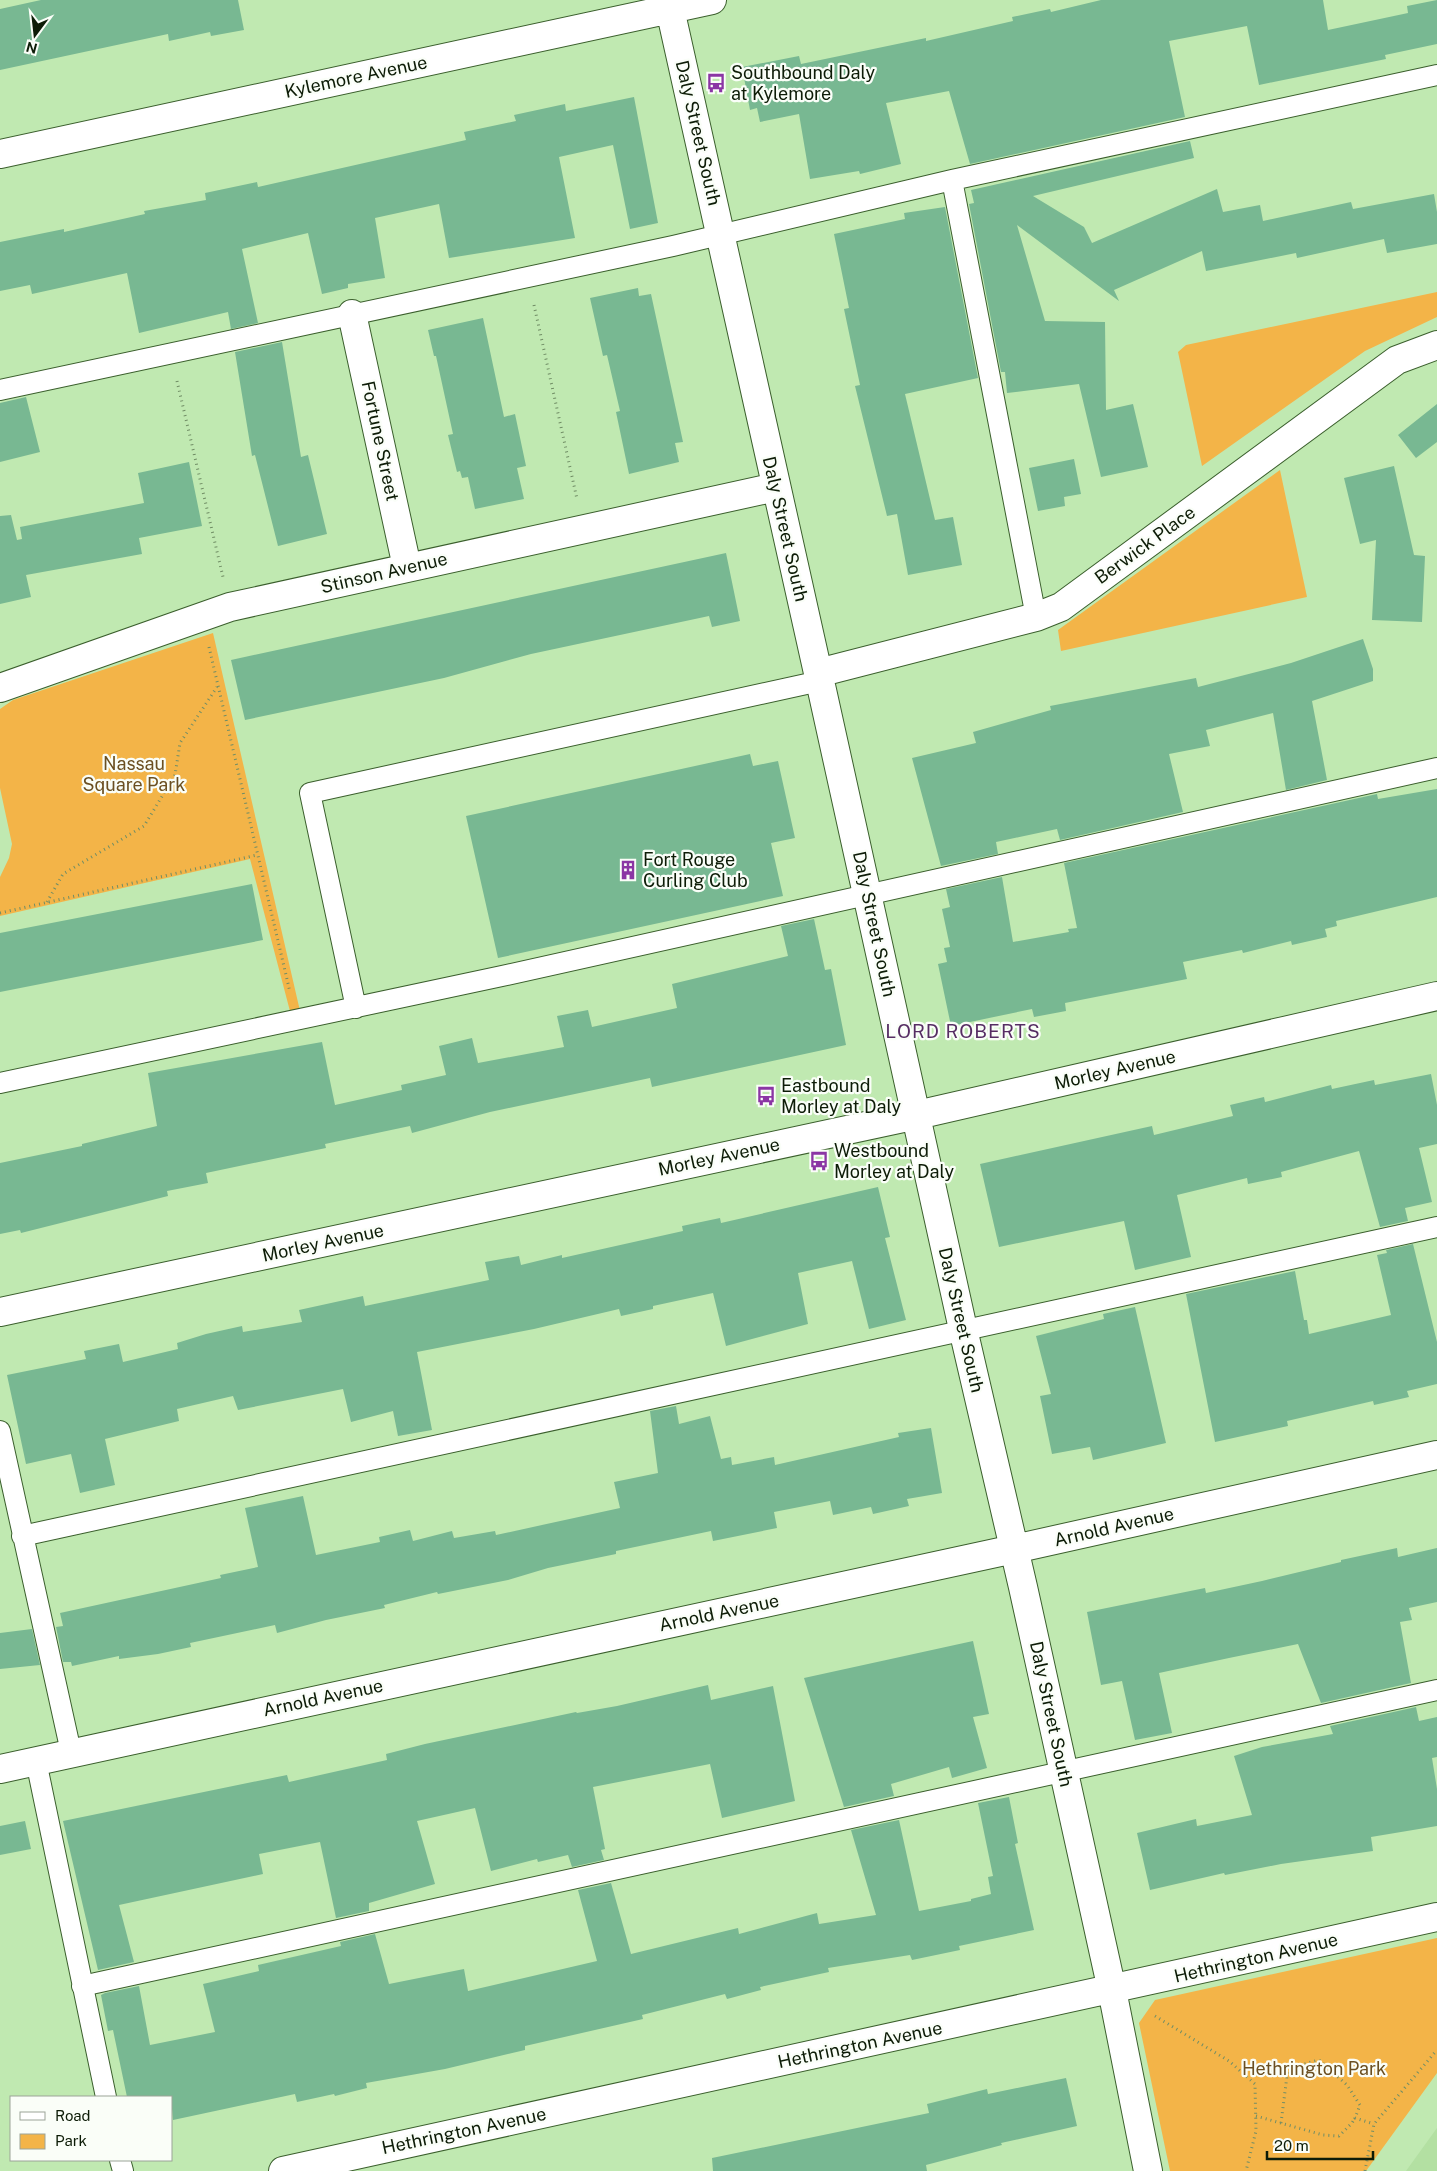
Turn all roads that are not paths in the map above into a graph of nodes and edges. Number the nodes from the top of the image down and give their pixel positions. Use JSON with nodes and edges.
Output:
{"nodes":[{"id":1,"x":712,"y":0,"type":"edge"},
{"id":2,"x":669,"y":5,"type":"edge"},
{"id":3,"x":1437,"y":75,"type":"edge"},
{"id":4,"x":0,"y":154,"type":"edge"},
{"id":5,"x":952,"y":180,"type":"junction"},
{"id":6,"x":721,"y":235,"type":"junction"},
{"id":7,"x":352,"y":314,"type":"junction"},
{"id":8,"x":1437,"y":345,"type":"edge"},
{"id":9,"x":0,"y":390,"type":"edge"},
{"id":10,"x":776,"y":487,"type":"junction"},
{"id":11,"x":407,"y":567,"type":"junction"},
{"id":12,"x":1036,"y":617,"type":"junction"},
{"id":13,"x":819,"y":677,"type":"junction"},
{"id":14,"x":0,"y":688,"type":"edge"},
{"id":15,"x":1437,"y":768,"type":"edge"},
{"id":16,"x":868,"y":893,"type":"junction"},
{"id":17,"x":1437,"y":996,"type":"edge"},
{"id":18,"x":356,"y":1008,"type":"junction"},
{"id":19,"x":0,"y":1083,"type":"edge"},
{"id":20,"x":917,"y":1115,"type":"junction"},
{"id":21,"x":1437,"y":1227,"type":"edge"},
{"id":22,"x":0,"y":1312,"type":"edge"},
{"id":23,"x":962,"y":1329,"type":"junction"},
{"id":24,"x":0,"y":1431,"type":"edge"},
{"id":25,"x":1437,"y":1455,"type":"edge"},
{"id":26,"x":22,"y":1536,"type":"junction"},
{"id":27,"x":1014,"y":1549,"type":"junction"},
{"id":28,"x":1437,"y":1690,"type":"edge"},
{"id":29,"x":71,"y":1752,"type":"junction"},
{"id":30,"x":36,"y":1761,"type":"junction"},
{"id":31,"x":0,"y":1769,"type":"edge"},
{"id":32,"x":1064,"y":1772,"type":"junction"},
{"id":33,"x":1437,"y":1917,"type":"edge"},
{"id":34,"x":82,"y":1986,"type":"junction"},
{"id":35,"x":1112,"y":1990,"type":"junction"},
{"id":36,"x":106,"y":2096,"type":"edge"},
{"id":37,"x":283,"y":2171,"type":"edge"},
{"id":38,"x":1148,"y":2171,"type":"edge"}],
"edges":[{"from":1,"to":2,"type":"street","name":"Kylemore Avenue"},
{"from":2,"to":4,"type":"street","name":"Kylemore Avenue"},
{"from":2,"to":6,"type":"street","name":"Daly Street South"},
{"from":3,"to":5,"type":"lane"},
{"from":5,"to":6,"type":"lane"},
{"from":5,"to":12,"type":"lane"},
{"from":6,"to":7,"type":"lane"},
{"from":6,"to":10,"type":"street","name":"Daly Street South"},
{"from":7,"to":9,"type":"lane"},
{"from":7,"to":11,"type":"street","name":"Fortune Street"},
{"from":8,"to":12,"type":"street","name":"Berwick Place"},
{"from":10,"to":11,"type":"street","name":"Stinson Avenue"},
{"from":10,"to":13,"type":"street","name":"Daly Street South"},
{"from":11,"to":14,"type":"street","name":"Stinson Avenue"},
{"from":12,"to":13,"type":"street","name":"Berwick Place"},
{"from":13,"to":16,"type":"street","name":"Daly Street South"},
{"from":13,"to":18,"type":"lane"},
{"from":15,"to":16,"type":"lane"},
{"from":16,"to":18,"type":"lane"},
{"from":16,"to":20,"type":"street","name":"Daly Street South"},
{"from":17,"to":20,"type":"street","name":"Morley Avenue"},
{"from":18,"to":19,"type":"lane"},
{"from":20,"to":22,"type":"street","name":"Morley Avenue"},
{"from":20,"to":23,"type":"street","name":"Daly Street South"},
{"from":21,"to":23,"type":"lane"},
{"from":23,"to":26,"type":"lane"},
{"from":23,"to":27,"type":"street","name":"Daly Street South"},
{"from":24,"to":26,"type":"lane"},
{"from":25,"to":27,"type":"street","name":"Arnold Avenue"},
{"from":26,"to":29,"type":"lane"},
{"from":27,"to":29,"type":"street","name":"Arnold Avenue"},
{"from":27,"to":32,"type":"street","name":"Daly Street South"},
{"from":28,"to":32,"type":"lane"},
{"from":29,"to":30,"type":"street","name":"Arnold Avenue"},
{"from":30,"to":31,"type":"street","name":"Arnold Avenue"},
{"from":30,"to":34,"type":"lane"},
{"from":32,"to":34,"type":"lane"},
{"from":32,"to":35,"type":"street","name":"Daly Street South"},
{"from":33,"to":35,"type":"street","name":"Hethrington Avenue"},
{"from":34,"to":36,"type":"lane"},
{"from":35,"to":37,"type":"street","name":"Hethrington Avenue"},
{"from":35,"to":38,"type":"street","name":"Daly Street South"}]}
